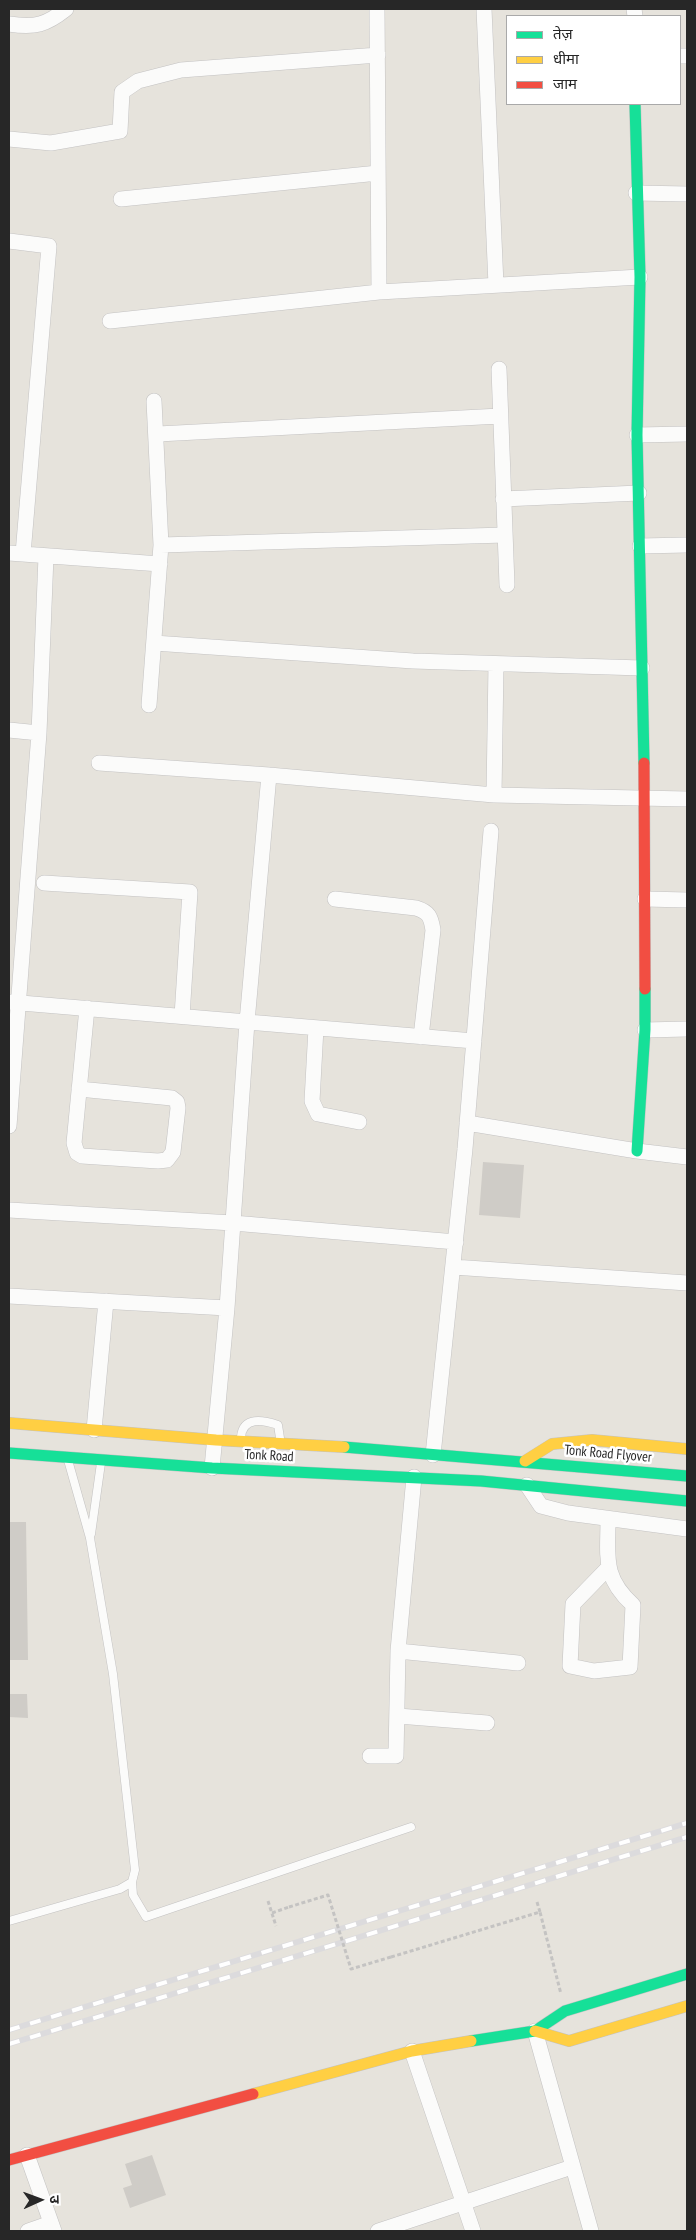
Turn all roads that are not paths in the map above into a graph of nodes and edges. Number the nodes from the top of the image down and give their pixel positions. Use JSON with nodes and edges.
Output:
{"nodes":[{"id":1,"x":66,"y":9,"type":"edge"},
{"id":2,"x":377,"y":9,"type":"edge"},
{"id":3,"x":484,"y":9,"type":"edge"},
{"id":4,"x":9,"y":24,"type":"edge"},
{"id":5,"x":378,"y":55,"type":"junction"},
{"id":6,"x":635,"y":105,"type":"edge"},
{"id":7,"x":9,"y":139,"type":"edge"},
{"id":8,"x":378,"y":173,"type":"junction"},
{"id":9,"x":636,"y":193,"type":"junction"},
{"id":10,"x":687,"y":194,"type":"edge"},
{"id":11,"x":120,"y":199,"type":"dead end"},
{"id":12,"x":9,"y":241,"type":"edge"},
{"id":13,"x":640,"y":277,"type":"junction"},
{"id":14,"x":496,"y":285,"type":"junction"},
{"id":15,"x":379,"y":292,"type":"junction"},
{"id":16,"x":110,"y":321,"type":"dead end"},
{"id":17,"x":499,"y":369,"type":"dead end"},
{"id":18,"x":154,"y":401,"type":"dead end"},
{"id":19,"x":500,"y":416,"type":"junction"},
{"id":20,"x":158,"y":434,"type":"junction"},
{"id":21,"x":687,"y":434,"type":"edge"},
{"id":22,"x":637,"y":435,"type":"junction"},
{"id":23,"x":639,"y":493,"type":"junction"},
{"id":24,"x":503,"y":499,"type":"junction"},
{"id":25,"x":505,"y":535,"type":"junction"},
{"id":26,"x":161,"y":545,"type":"junction"},
{"id":27,"x":687,"y":545,"type":"edge"},
{"id":28,"x":640,"y":546,"type":"junction"},
{"id":29,"x":16,"y":554,"type":"edge"},
{"id":30,"x":46,"y":556,"type":"junction"},
{"id":31,"x":160,"y":564,"type":"junction"},
{"id":32,"x":507,"y":585,"type":"dead end"},
{"id":33,"x":154,"y":643,"type":"junction"},
{"id":34,"x":496,"y":664,"type":"junction"},
{"id":35,"x":642,"y":668,"type":"junction"},
{"id":36,"x":149,"y":705,"type":"dead end"},
{"id":37,"x":9,"y":730,"type":"edge"},
{"id":38,"x":39,"y":733,"type":"junction"},
{"id":39,"x":99,"y":763,"type":"dead end"},
{"id":40,"x":270,"y":775,"type":"junction"},
{"id":41,"x":494,"y":795,"type":"junction"},
{"id":42,"x":645,"y":797,"type":"junction"},
{"id":43,"x":687,"y":798,"type":"edge"},
{"id":44,"x":491,"y":831,"type":"dead end"},
{"id":45,"x":44,"y":883,"type":"dead end"},
{"id":46,"x":335,"y":899,"type":"dead end"},
{"id":47,"x":645,"y":899,"type":"junction"},
{"id":48,"x":687,"y":900,"type":"edge"},
{"id":49,"x":14,"y":1002,"type":"edge"},
{"id":50,"x":87,"y":1008,"type":"junction"},
{"id":51,"x":182,"y":1016,"type":"junction"},
{"id":52,"x":247,"y":1022,"type":"junction"},
{"id":53,"x":316,"y":1028,"type":"junction"},
{"id":54,"x":687,"y":1029,"type":"edge"},
{"id":55,"x":645,"y":1030,"type":"junction"},
{"id":56,"x":421,"y":1037,"type":"junction"},
{"id":57,"x":474,"y":1041,"type":"junction"},
{"id":58,"x":79,"y":1088,"type":"junction"},
{"id":59,"x":359,"y":1122,"type":"dead end"},
{"id":60,"x":467,"y":1123,"type":"junction"},
{"id":61,"x":9,"y":1126,"type":"edge"},
{"id":62,"x":637,"y":1151,"type":"junction"},
{"id":63,"x":687,"y":1157,"type":"edge"},
{"id":64,"x":9,"y":1210,"type":"edge"},
{"id":65,"x":233,"y":1224,"type":"junction"},
{"id":66,"x":456,"y":1242,"type":"junction"},
{"id":67,"x":453,"y":1267,"type":"junction"},
{"id":68,"x":687,"y":1283,"type":"edge"},
{"id":69,"x":9,"y":1296,"type":"edge"},
{"id":70,"x":106,"y":1301,"type":"junction"},
{"id":71,"x":227,"y":1308,"type":"junction"},
{"id":72,"x":9,"y":1423,"type":"edge"},
{"id":73,"x":94,"y":1430,"type":"junction"},
{"id":74,"x":216,"y":1440,"type":"junction"},
{"id":75,"x":240,"y":1442,"type":"junction"},
{"id":76,"x":280,"y":1442,"type":"junction"},
{"id":77,"x":687,"y":1449,"type":"edge"},
{"id":78,"x":9,"y":1453,"type":"edge"},
{"id":79,"x":433,"y":1455,"type":"junction"},
{"id":80,"x":68,"y":1457,"type":"junction"},
{"id":81,"x":101,"y":1461,"type":"junction"},
{"id":82,"x":525,"y":1461,"type":"junction"},
{"id":83,"x":212,"y":1468,"type":"junction"},
{"id":84,"x":687,"y":1476,"type":"edge"},
{"id":85,"x":414,"y":1477,"type":"junction"},
{"id":86,"x":527,"y":1485,"type":"junction"},
{"id":87,"x":687,"y":1501,"type":"edge"},
{"id":88,"x":608,"y":1518,"type":"junction"},
{"id":89,"x":687,"y":1529,"type":"edge"},
{"id":90,"x":90,"y":1538,"type":"junction"},
{"id":91,"x":608,"y":1569,"type":"junction"},
{"id":92,"x":398,"y":1651,"type":"junction"},
{"id":93,"x":518,"y":1663,"type":"dead end"},
{"id":94,"x":398,"y":1716,"type":"junction"},
{"id":95,"x":488,"y":1723,"type":"dead end"},
{"id":96,"x":370,"y":1756,"type":"dead end"},
{"id":97,"x":412,"y":1827,"type":"dead end"},
{"id":98,"x":132,"y":1882,"type":"junction"},
{"id":99,"x":9,"y":1921,"type":"edge"},
{"id":100,"x":687,"y":1974,"type":"edge"},
{"id":101,"x":687,"y":2006,"type":"edge"},
{"id":102,"x":535,"y":2031,"type":"junction"},
{"id":103,"x":412,"y":2051,"type":"junction"},
{"id":104,"x":27,"y":2155,"type":"junction"},
{"id":105,"x":9,"y":2160,"type":"edge"},
{"id":106,"x":572,"y":2167,"type":"junction"},
{"id":107,"x":464,"y":2201,"type":"junction"},
{"id":108,"x":53,"y":2227,"type":"edge"},
{"id":109,"x":28,"y":2231,"type":"edge"},
{"id":110,"x":378,"y":2231,"type":"edge"},
{"id":111,"x":473,"y":2231,"type":"edge"},
{"id":112,"x":591,"y":2231,"type":"edge"}],
"edges":[{"from":1,"to":4,"type":"street"},
{"from":2,"to":5,"type":"street"},
{"from":3,"to":14,"type":"street"},
{"from":5,"to":7,"type":"street"},
{"from":5,"to":8,"type":"street"},
{"from":6,"to":9,"type":"street"},
{"from":8,"to":11,"type":"street"},
{"from":8,"to":15,"type":"street"},
{"from":9,"to":10,"type":"street"},
{"from":9,"to":13,"type":"street"},
{"from":12,"to":29,"type":"street"},
{"from":13,"to":14,"type":"street"},
{"from":13,"to":22,"type":"street"},
{"from":14,"to":15,"type":"street"},
{"from":15,"to":16,"type":"street"},
{"from":17,"to":19,"type":"street"},
{"from":18,"to":20,"type":"street"},
{"from":19,"to":20,"type":"street"},
{"from":19,"to":24,"type":"street"},
{"from":20,"to":26,"type":"street"},
{"from":21,"to":22,"type":"street"},
{"from":22,"to":23,"type":"street"},
{"from":23,"to":24,"type":"street"},
{"from":23,"to":28,"type":"street"},
{"from":24,"to":25,"type":"street"},
{"from":25,"to":26,"type":"street"},
{"from":25,"to":32,"type":"street"},
{"from":26,"to":31,"type":"street"},
{"from":27,"to":28,"type":"street"},
{"from":28,"to":35,"type":"street"},
{"from":29,"to":30,"type":"street"},
{"from":30,"to":31,"type":"street"},
{"from":30,"to":38,"type":"street"},
{"from":31,"to":33,"type":"street"},
{"from":33,"to":34,"type":"street"},
{"from":33,"to":36,"type":"street"},
{"from":34,"to":35,"type":"street"},
{"from":34,"to":41,"type":"street"},
{"from":35,"to":42,"type":"street"},
{"from":37,"to":38,"type":"street"},
{"from":38,"to":49,"type":"street"},
{"from":39,"to":40,"type":"street"},
{"from":40,"to":41,"type":"street"},
{"from":40,"to":52,"type":"street"},
{"from":41,"to":42,"type":"street"},
{"from":42,"to":43,"type":"street"},
{"from":42,"to":47,"type":"street"},
{"from":44,"to":57,"type":"street"},
{"from":45,"to":51,"type":"street"},
{"from":46,"to":56,"type":"street"},
{"from":47,"to":48,"type":"street"},
{"from":47,"to":55,"type":"street"},
{"from":49,"to":50,"type":"street"},
{"from":49,"to":61,"type":"street"},
{"from":50,"to":51,"type":"street"},
{"from":50,"to":58,"type":"street"},
{"from":51,"to":52,"type":"street"},
{"from":52,"to":53,"type":"street"},
{"from":52,"to":65,"type":"street"},
{"from":53,"to":56,"type":"street"},
{"from":53,"to":59,"type":"street"},
{"from":54,"to":55,"type":"street"},
{"from":55,"to":62,"type":"street"},
{"from":56,"to":57,"type":"street"},
{"from":57,"to":60,"type":"street"},
{"from":58,"to":58,"type":"street"},
{"from":60,"to":62,"type":"street"},
{"from":60,"to":66,"type":"street"},
{"from":62,"to":63,"type":"street"},
{"from":64,"to":65,"type":"street"},
{"from":65,"to":66,"type":"street"},
{"from":65,"to":71,"type":"street"},
{"from":66,"to":67,"type":"street"},
{"from":67,"to":68,"type":"street"},
{"from":67,"to":79,"type":"street"},
{"from":69,"to":70,"type":"street"},
{"from":70,"to":71,"type":"street"},
{"from":70,"to":73,"type":"street"},
{"from":71,"to":74,"type":"street"},
{"from":72,"to":73,"type":"street","name":"Tonk Road"},
{"from":73,"to":74,"type":"street","name":"Tonk Road"},
{"from":74,"to":75,"type":"street","name":"Tonk Road"},
{"from":74,"to":83,"type":"street"},
{"from":75,"to":76,"type":"street","name":"Tonk Road"},
{"from":75,"to":76,"type":"lane"},
{"from":76,"to":79,"type":"street","name":"Tonk Road"},
{"from":77,"to":82,"type":"street"},
{"from":78,"to":80,"type":"street","name":"Tonk Road"},
{"from":79,"to":82,"type":"street","name":"Tonk Road"},
{"from":80,"to":81,"type":"street","name":"Tonk Road"},
{"from":80,"to":90,"type":"lane"},
{"from":81,"to":83,"type":"street","name":"Tonk Road"},
{"from":81,"to":90,"type":"lane"},
{"from":82,"to":84,"type":"street","name":"Tonk Road Flyover"},
{"from":83,"to":85,"type":"street","name":"Tonk Road"},
{"from":85,"to":86,"type":"street","name":"Tonk Road"},
{"from":85,"to":92,"type":"street"},
{"from":86,"to":87,"type":"street"},
{"from":86,"to":88,"type":"street"},
{"from":88,"to":89,"type":"street"},
{"from":88,"to":91,"type":"street"},
{"from":90,"to":98,"type":"lane"},
{"from":91,"to":91,"type":"street"},
{"from":92,"to":93,"type":"street"},
{"from":92,"to":94,"type":"street"},
{"from":94,"to":95,"type":"street"},
{"from":94,"to":96,"type":"street"},
{"from":97,"to":98,"type":"lane"},
{"from":98,"to":99,"type":"lane"},
{"from":100,"to":102,"type":"street"},
{"from":101,"to":102,"type":"street"},
{"from":102,"to":103,"type":"street"},
{"from":102,"to":106,"type":"street"},
{"from":103,"to":104,"type":"street"},
{"from":103,"to":107,"type":"street"},
{"from":104,"to":105,"type":"street"},
{"from":104,"to":108,"type":"street"},
{"from":106,"to":107,"type":"street"},
{"from":106,"to":112,"type":"street"},
{"from":107,"to":110,"type":"street"},
{"from":107,"to":111,"type":"street"},
{"from":108,"to":109,"type":"street"}]}
